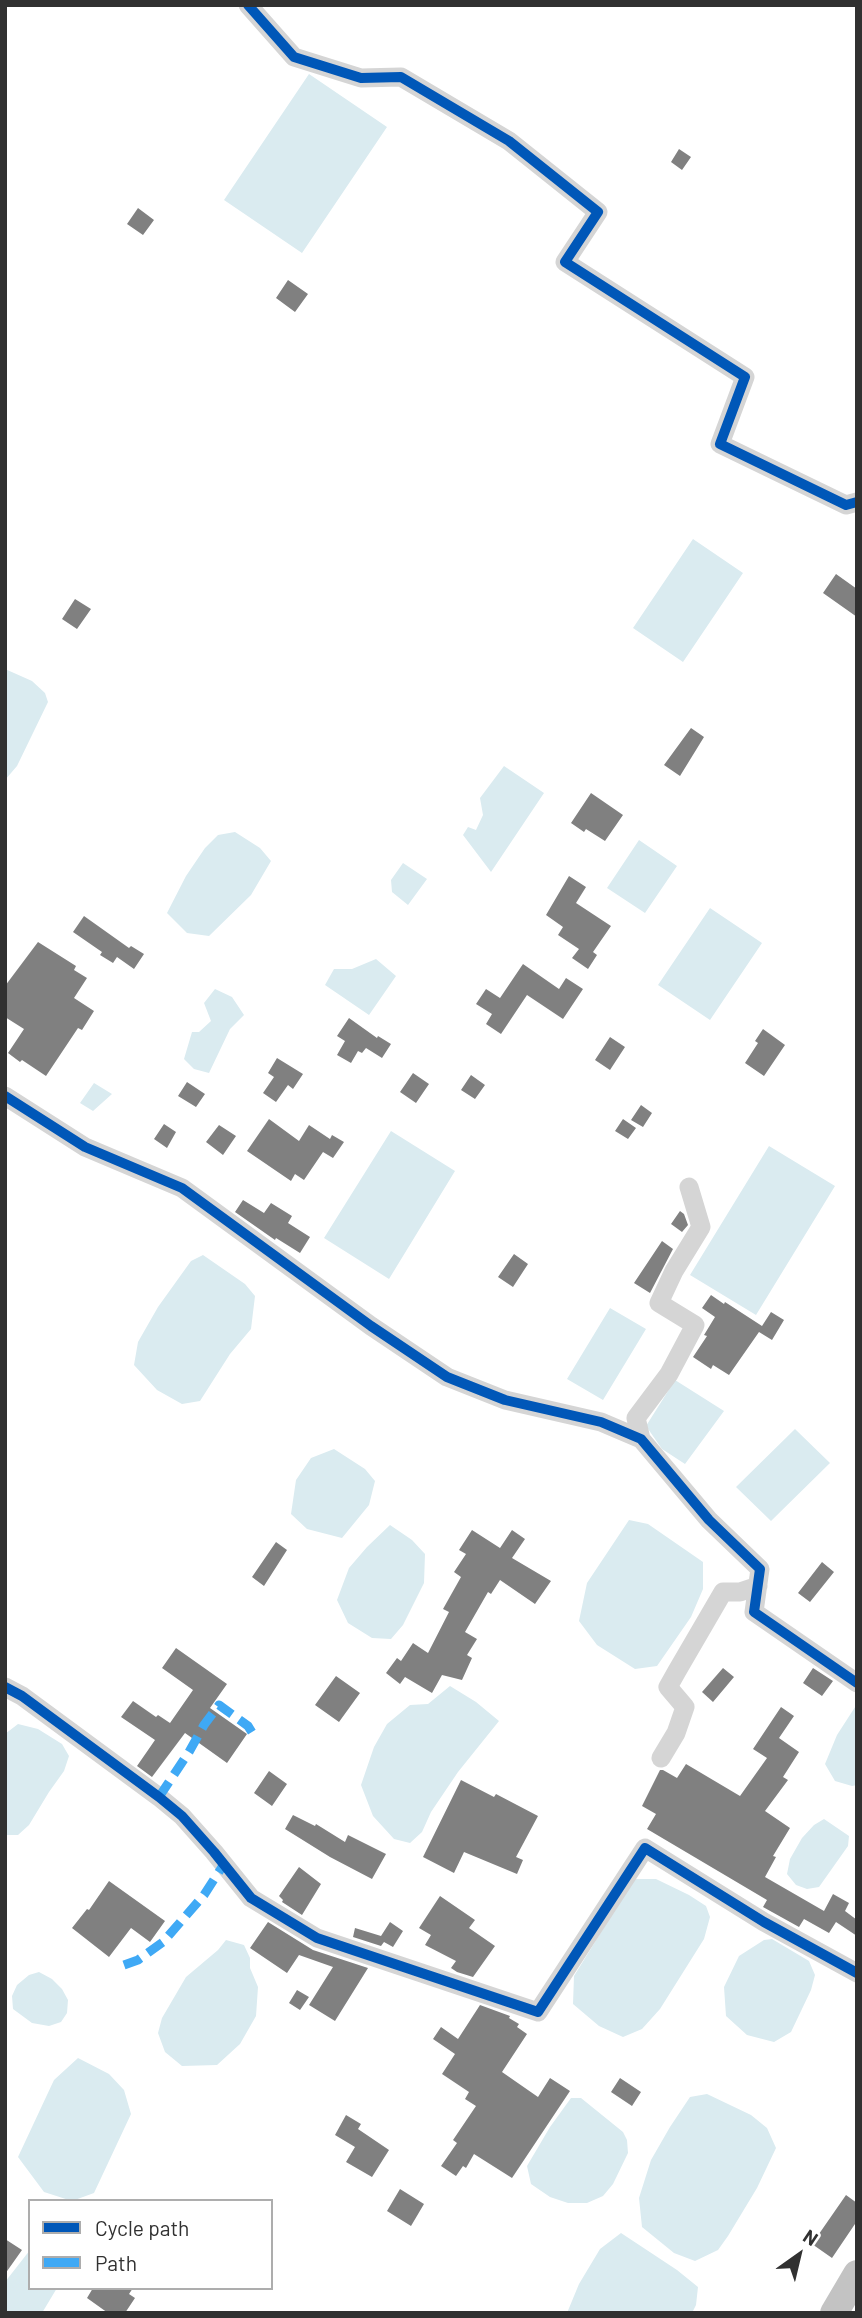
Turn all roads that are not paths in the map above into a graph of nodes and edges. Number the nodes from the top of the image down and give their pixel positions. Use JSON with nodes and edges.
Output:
{"nodes":[{"id":1,"x":247,"y":5,"type":"edge"},
{"id":2,"x":857,"y":502,"type":"edge"},
{"id":3,"x":5,"y":1096,"type":"edge"},
{"id":4,"x":690,"y":1186,"type":"dead end"},
{"id":5,"x":641,"y":1440,"type":"junction"},
{"id":6,"x":758,"y":1586,"type":"junction"},
{"id":7,"x":857,"y":1683,"type":"edge"},
{"id":8,"x":5,"y":1687,"type":"edge"},
{"id":9,"x":661,"y":1758,"type":"dead end"},
{"id":10,"x":857,"y":1973,"type":"edge"},
{"id":11,"x":857,"y":2274,"type":"edge"},
{"id":12,"x":834,"y":2313,"type":"edge"}],
"edges":[{"from":1,"to":2,"type":"street"},
{"from":3,"to":5,"type":"street"},
{"from":4,"to":5,"type":"street"},
{"from":5,"to":6,"type":"street"},
{"from":6,"to":7,"type":"street"},
{"from":6,"to":9,"type":"street"},
{"from":8,"to":10,"type":"street"},
{"from":11,"to":12,"type":"highway"}]}
